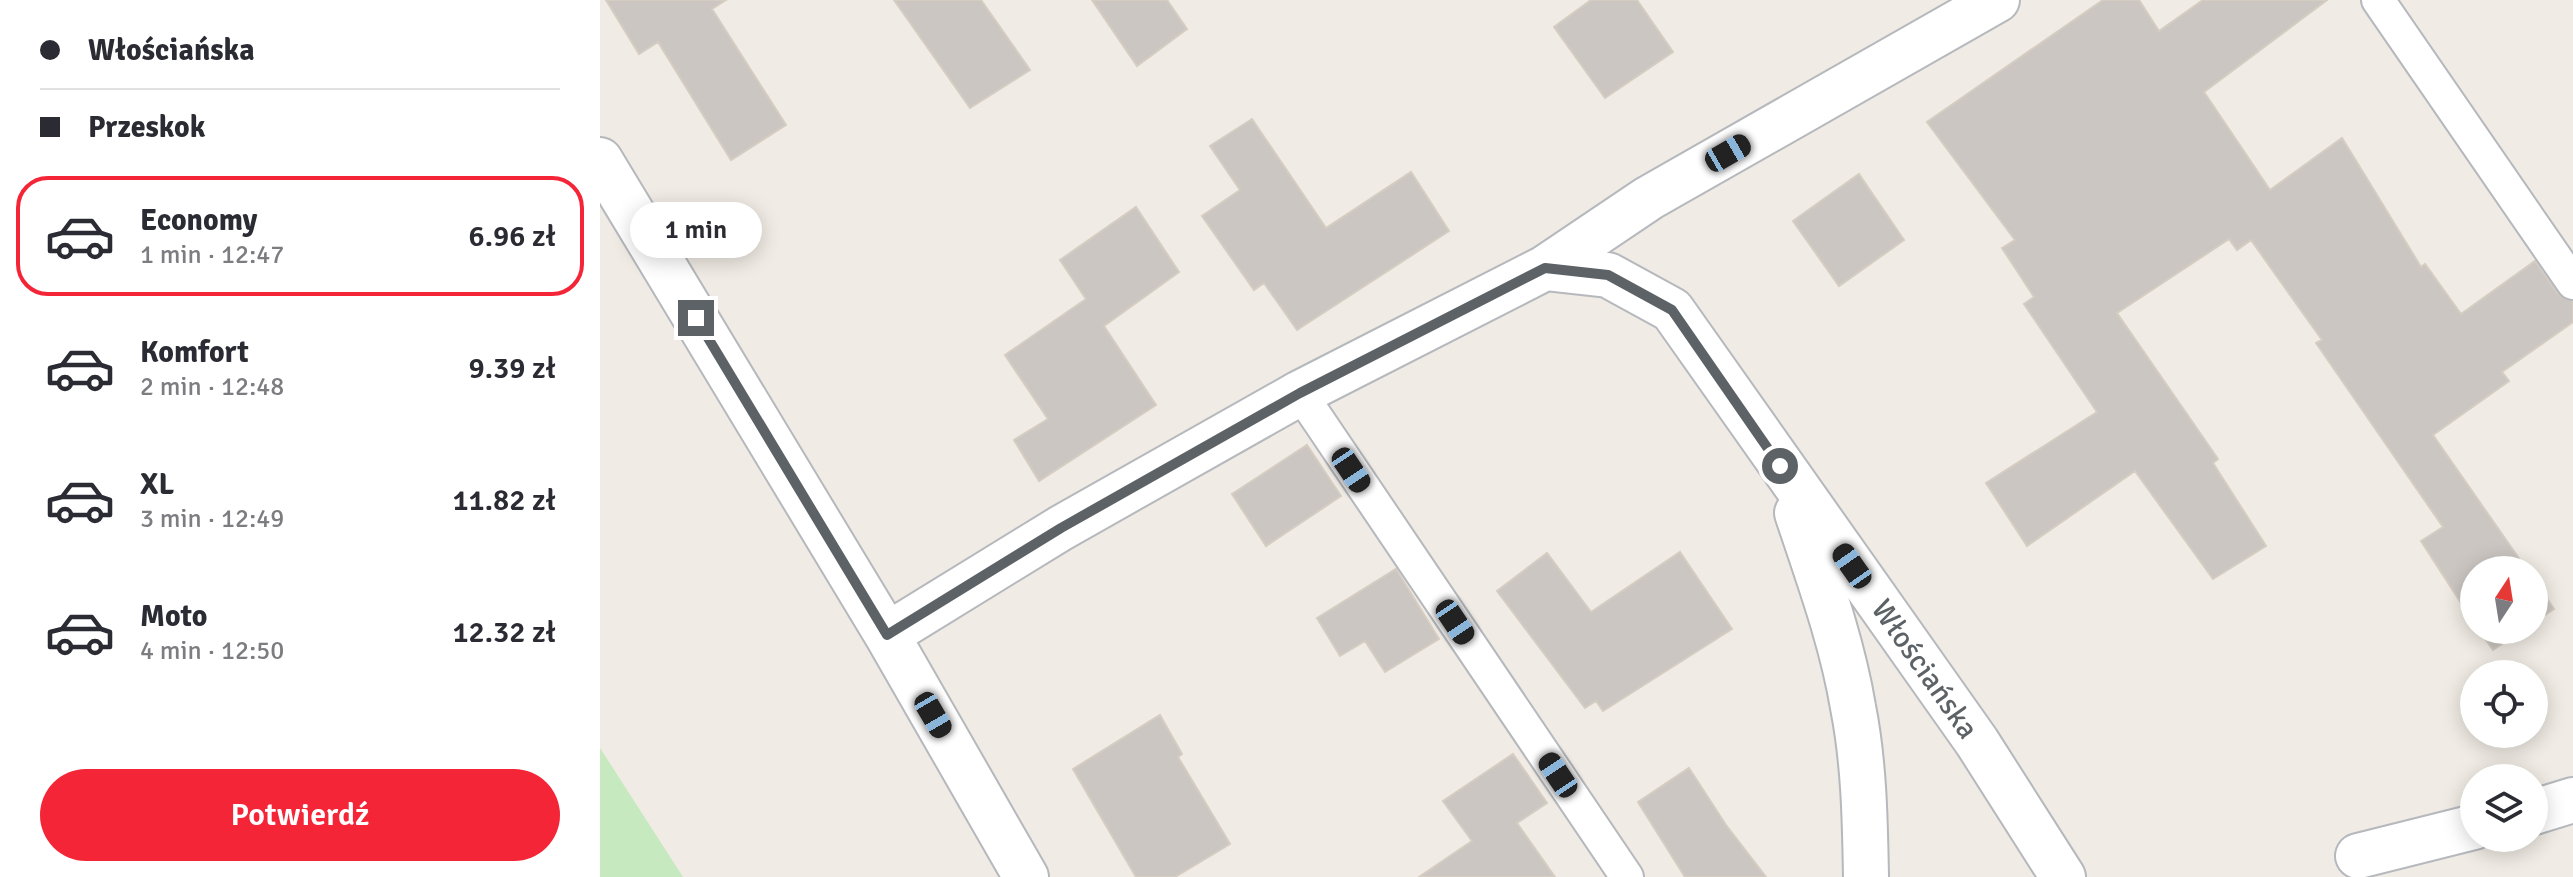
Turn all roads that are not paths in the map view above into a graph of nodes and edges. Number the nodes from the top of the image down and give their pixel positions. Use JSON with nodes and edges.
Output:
{"nodes":[{"id":1,"x":1997,"y":0,"type":"edge"},
{"id":2,"x":2378,"y":0,"type":"edge"},
{"id":3,"x":600,"y":160,"type":"edge"},
{"id":4,"x":1545,"y":268,"type":"junction"},
{"id":5,"x":2573,"y":283,"type":"edge"},
{"id":6,"x":1300,"y":393,"type":"junction"},
{"id":7,"x":1780,"y":466,"type":"junction"},
{"id":8,"x":887,"y":635,"type":"junction"},
{"id":9,"x":2573,"y":800,"type":"edge"},
{"id":10,"x":2548,"y":808,"type":"edge"},
{"id":11,"x":2460,"y":830,"type":"edge"},
{"id":12,"x":2358,"y":856,"type":"dead end"},
{"id":13,"x":1026,"y":877,"type":"edge"},
{"id":14,"x":1627,"y":877,"type":"edge"},
{"id":15,"x":1866,"y":877,"type":"edge"},
{"id":16,"x":2063,"y":877,"type":"edge"}],
"edges":[{"from":1,"to":4,"type":"street"},
{"from":2,"to":5,"type":"lane"},
{"from":3,"to":8,"type":"street"},
{"from":4,"to":6,"type":"street"},
{"from":4,"to":7,"type":"street","name":"Włościańska"},
{"from":6,"to":8,"type":"street"},
{"from":6,"to":14,"type":"lane"},
{"from":7,"to":15,"type":"street","name":"Włościańska"},
{"from":7,"to":16,"type":"street","name":"Włościańska"},
{"from":8,"to":13,"type":"street"},
{"from":9,"to":10,"type":"street"},
{"from":11,"to":12,"type":"street"}]}
